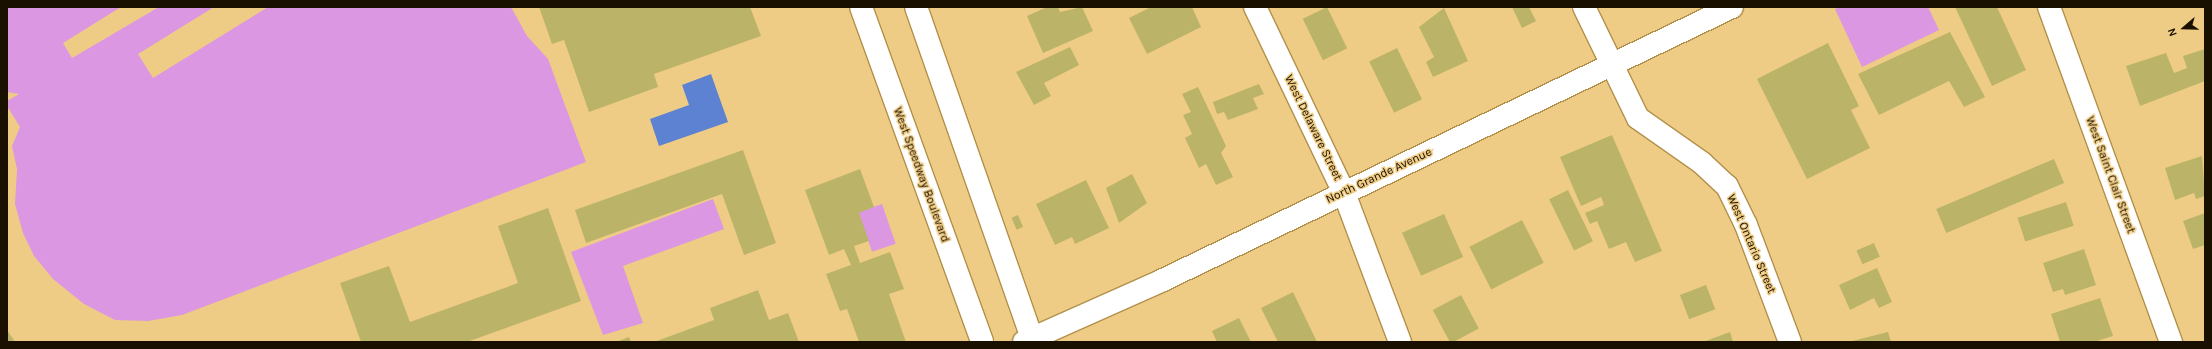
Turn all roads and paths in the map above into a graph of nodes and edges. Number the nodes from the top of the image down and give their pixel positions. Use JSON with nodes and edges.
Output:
{"nodes":[{"id":1,"x":861,"y":7,"type":"edge"},
{"id":2,"x":916,"y":7,"type":"edge"},
{"id":3,"x":1255,"y":7,"type":"edge"},
{"id":4,"x":1584,"y":7,"type":"edge"},
{"id":5,"x":1732,"y":7,"type":"edge"},
{"id":6,"x":2049,"y":7,"type":"edge"},
{"id":7,"x":1612,"y":66,"type":"junction"},
{"id":8,"x":1344,"y":193,"type":"junction"},
{"id":9,"x":1030,"y":341,"type":"edge"},
{"id":10,"x":982,"y":342,"type":"edge"},
{"id":11,"x":1400,"y":342,"type":"edge"},
{"id":12,"x":1790,"y":342,"type":"edge"},
{"id":13,"x":2171,"y":342,"type":"edge"}],
"edges":[{"from":1,"to":10,"type":"main road","name":"West Speedway Boulevard"},
{"from":2,"to":9,"type":"main road"},
{"from":3,"to":8,"type":"main road","name":"West Delaware Street"},
{"from":4,"to":7,"type":"main road","name":"West Ontario Street"},
{"from":5,"to":7,"type":"main road","name":"North Grande Avenue"},
{"from":6,"to":13,"type":"main road","name":"West Saint Clair Street"},
{"from":7,"to":8,"type":"main road","name":"North Grande Avenue"},
{"from":7,"to":12,"type":"main road","name":"West Ontario Street"},
{"from":8,"to":9,"type":"main road","name":"North Grande Avenue"},
{"from":8,"to":11,"type":"main road","name":"West Delaware Street"}]}
